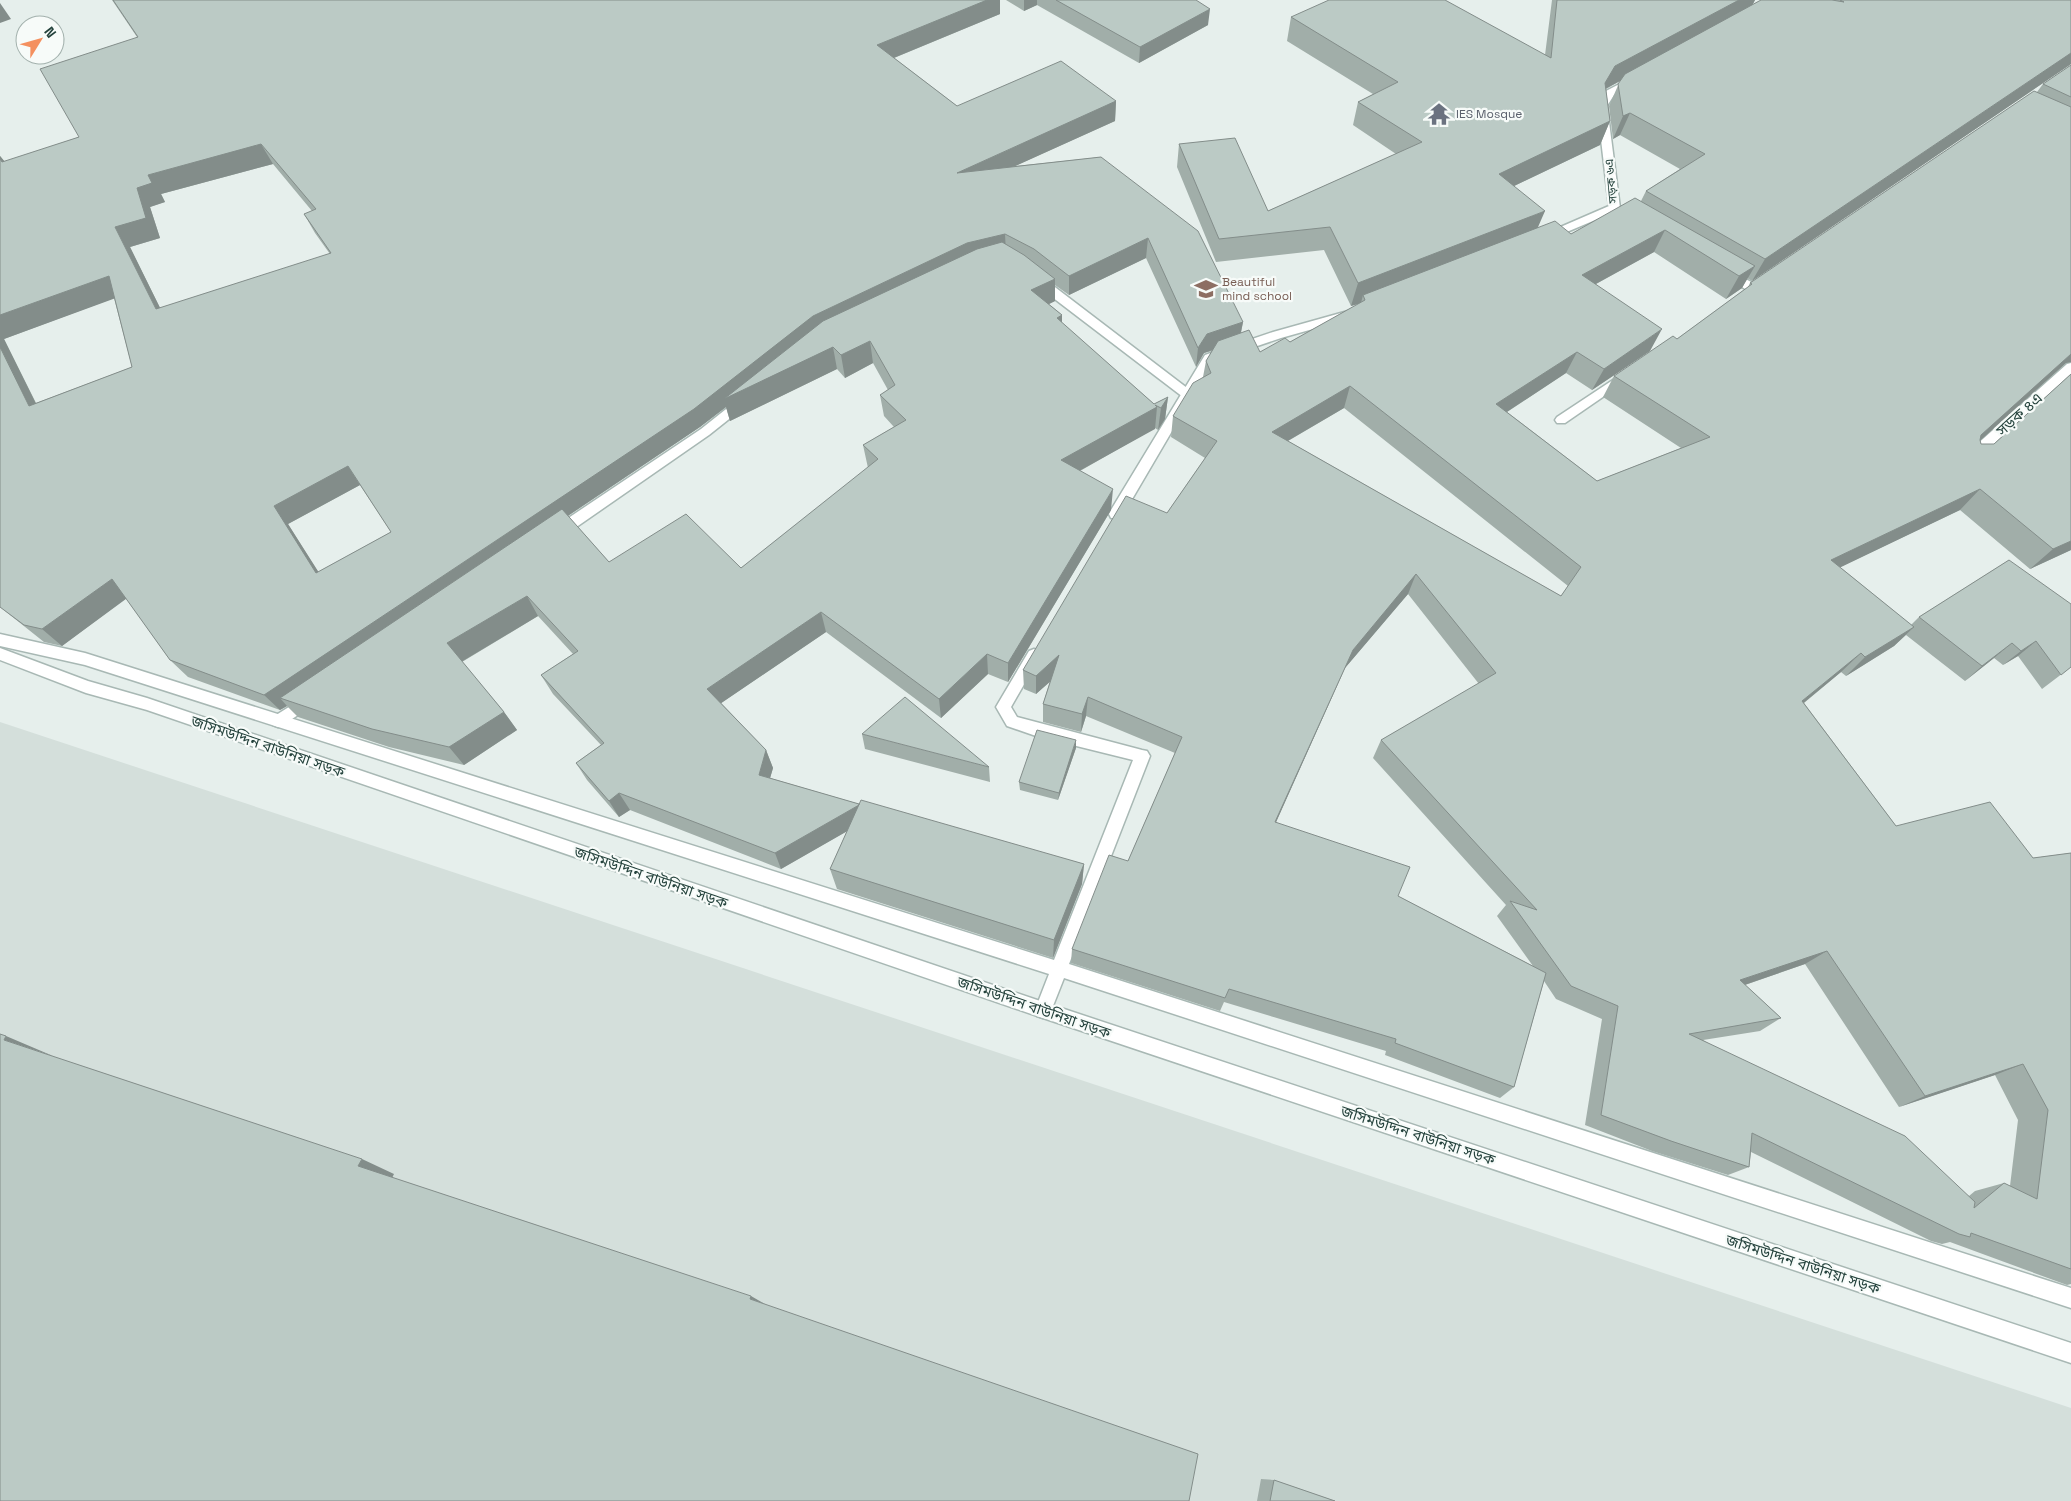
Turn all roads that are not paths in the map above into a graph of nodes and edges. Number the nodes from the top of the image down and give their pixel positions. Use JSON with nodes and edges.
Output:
{"nodes":[{"id":1,"x":1644,"y":74,"type":"edge"},
{"id":2,"x":1539,"y":239,"type":"edge"},
{"id":3,"x":1718,"y":268,"type":"edge"},
{"id":4,"x":1029,"y":273,"type":"edge"},
{"id":5,"x":1753,"y":288,"type":"edge"},
{"id":6,"x":1351,"y":314,"type":"edge"},
{"id":7,"x":2071,"y":367,"type":"edge"},
{"id":8,"x":1633,"y":371,"type":"edge"},
{"id":9,"x":1187,"y":394,"type":"junction"},
{"id":10,"x":752,"y":395,"type":"edge"},
{"id":11,"x":1561,"y":420,"type":"dead end"},
{"id":12,"x":1968,"y":461,"type":"edge"},
{"id":13,"x":1108,"y":529,"type":"edge"},
{"id":14,"x":549,"y":538,"type":"edge"},
{"id":15,"x":1043,"y":639,"type":"edge"},
{"id":16,"x":0,"y":640,"type":"edge"},
{"id":17,"x":0,"y":654,"type":"edge"},
{"id":18,"x":320,"y":693,"type":"edge"},
{"id":19,"x":278,"y":721,"type":"junction"},
{"id":20,"x":1058,"y":969,"type":"junction"},
{"id":21,"x":1044,"y":1010,"type":"junction"},
{"id":22,"x":2071,"y":1298,"type":"edge"},
{"id":23,"x":2071,"y":1353,"type":"edge"}],
"edges":[{"from":1,"to":2,"type":"street","name":"সড়ক ৬এ"},
{"from":3,"to":5,"type":"street"},
{"from":4,"to":9,"type":"street"},
{"from":6,"to":9,"type":"street"},
{"from":7,"to":12,"type":"street","name":"সড়ক ৪এ"},
{"from":8,"to":11,"type":"street"},
{"from":9,"to":13,"type":"street"},
{"from":10,"to":14,"type":"street"},
{"from":15,"to":20,"type":"street"},
{"from":16,"to":19,"type":"street"},
{"from":17,"to":21,"type":"street","name":"জসিমউদ্দিন বাউনিয়া সড়ক"},
{"from":18,"to":19,"type":"street"},
{"from":19,"to":20,"type":"street"},
{"from":20,"to":21,"type":"street"},
{"from":20,"to":22,"type":"street"},
{"from":21,"to":23,"type":"street","name":"জসিমউদ্দিন বাউনিয়া সড়ক"}]}
